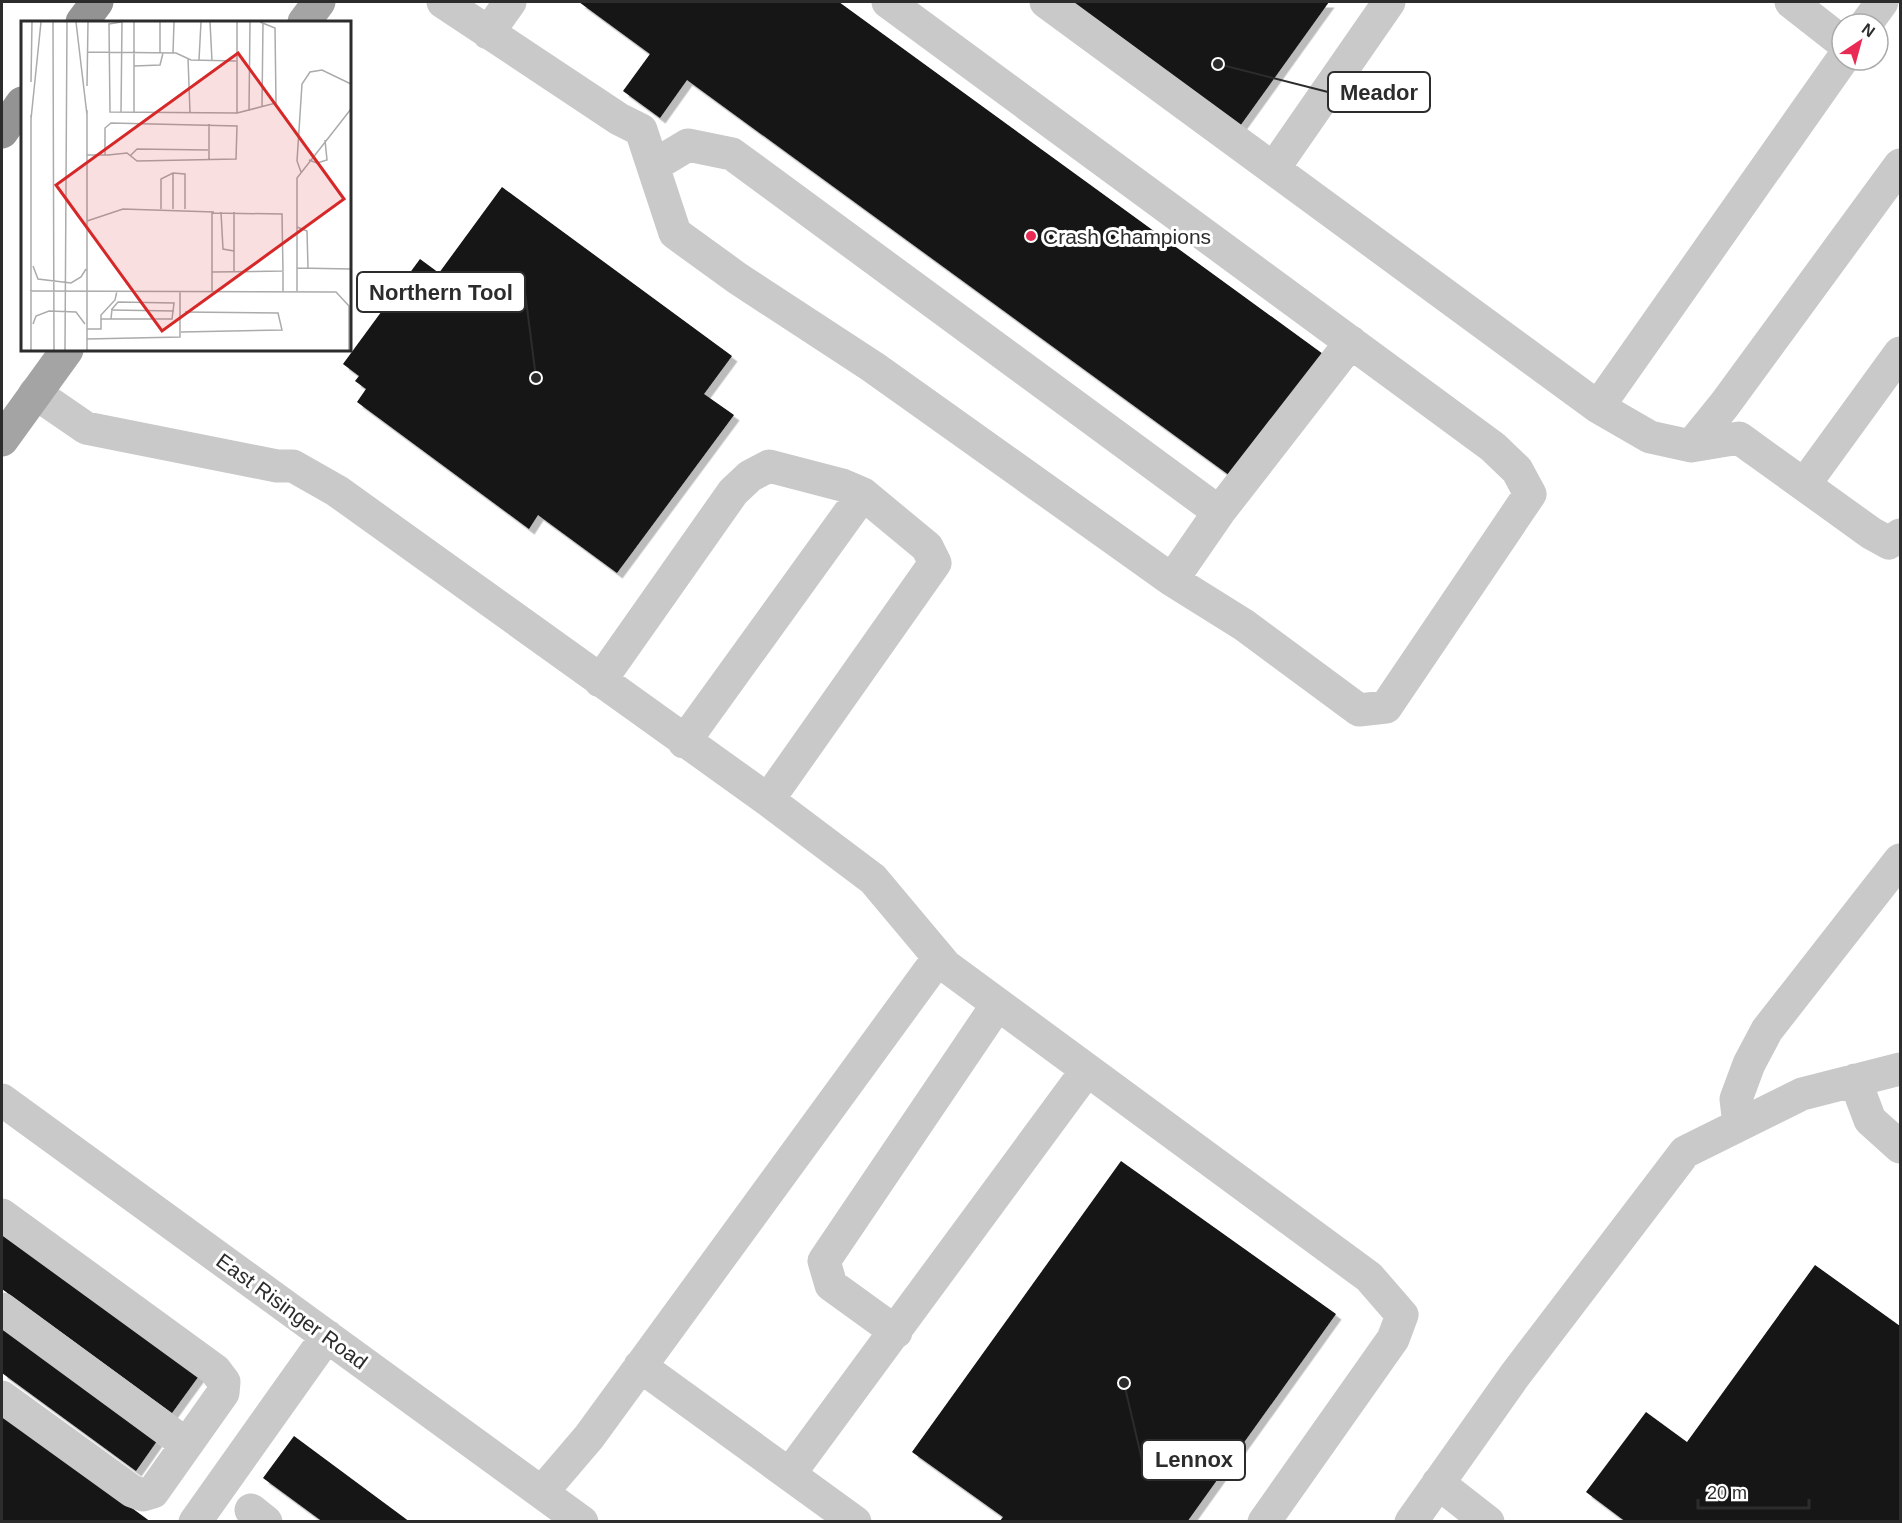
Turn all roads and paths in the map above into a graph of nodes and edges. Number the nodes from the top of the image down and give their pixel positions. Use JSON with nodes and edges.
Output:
{"nodes":[{"id":1,"x":97,"y":2,"type":"edge"},
{"id":2,"x":319,"y":2,"type":"edge"},
{"id":3,"x":443,"y":2,"type":"edge"},
{"id":4,"x":510,"y":2,"type":"edge"},
{"id":5,"x":888,"y":2,"type":"edge"},
{"id":6,"x":1046,"y":2,"type":"edge"},
{"id":7,"x":1389,"y":2,"type":"edge"},
{"id":8,"x":1791,"y":2,"type":"edge"},
{"id":9,"x":83,"y":21,"type":"edge"},
{"id":10,"x":305,"y":21,"type":"edge"},
{"id":11,"x":488,"y":33,"type":"junction"},
{"id":12,"x":1830,"y":33,"type":"edge"},
{"id":13,"x":1834,"y":72,"type":"edge"},
{"id":14,"x":21,"y":104,"type":"edge"},
{"id":15,"x":2,"y":132,"type":"edge"},
{"id":16,"x":1900,"y":165,"type":"edge"},
{"id":17,"x":653,"y":166,"type":"junction"},
{"id":18,"x":1274,"y":168,"type":"junction"},
{"id":19,"x":1351,"y":342,"type":"junction"},
{"id":20,"x":66,"y":351,"type":"edge"},
{"id":21,"x":1900,"y":353,"type":"edge"},
{"id":22,"x":35,"y":393,"type":"junction"},
{"id":23,"x":1599,"y":407,"type":"junction"},
{"id":24,"x":2,"y":440,"type":"edge"},
{"id":25,"x":1691,"y":446,"type":"junction"},
{"id":26,"x":1804,"y":485,"type":"junction"},
{"id":27,"x":863,"y":494,"type":"junction"},
{"id":28,"x":1219,"y":512,"type":"junction"},
{"id":29,"x":1900,"y":535,"type":"edge"},
{"id":30,"x":1172,"y":580,"type":"junction"},
{"id":31,"x":600,"y":681,"type":"junction"},
{"id":32,"x":684,"y":742,"type":"junction"},
{"id":33,"x":768,"y":800,"type":"junction"},
{"id":34,"x":1900,"y":860,"type":"edge"},
{"id":35,"x":946,"y":966,"type":"junction"},
{"id":36,"x":997,"y":1005,"type":"junction"},
{"id":37,"x":1900,"y":1069,"type":"edge"},
{"id":38,"x":1087,"y":1070,"type":"junction"},
{"id":39,"x":1855,"y":1080,"type":"junction"},
{"id":40,"x":2,"y":1100,"type":"edge"},
{"id":41,"x":1739,"y":1125,"type":"junction"},
{"id":42,"x":1900,"y":1147,"type":"edge"},
{"id":43,"x":2,"y":1215,"type":"edge"},
{"id":44,"x":2,"y":1310,"type":"edge"},
{"id":45,"x":896,"y":1332,"type":"junction"},
{"id":46,"x":327,"y":1336,"type":"junction"},
{"id":47,"x":640,"y":1366,"type":"junction"},
{"id":48,"x":2,"y":1397,"type":"edge"},
{"id":49,"x":186,"y":1444,"type":"junction"},
{"id":50,"x":791,"y":1472,"type":"junction"},
{"id":51,"x":1438,"y":1483,"type":"junction"},
{"id":52,"x":542,"y":1492,"type":"junction"},
{"id":53,"x":195,"y":1521,"type":"edge"},
{"id":54,"x":582,"y":1521,"type":"edge"},
{"id":55,"x":855,"y":1521,"type":"edge"},
{"id":56,"x":1264,"y":1521,"type":"edge"},
{"id":57,"x":1411,"y":1521,"type":"edge"},
{"id":58,"x":1488,"y":1521,"type":"edge"}],
"edges":[{"from":1,"to":9,"type":"highway"},
{"from":2,"to":10,"type":"main road"},
{"from":3,"to":11,"type":"street"},
{"from":4,"to":11,"type":"street"},
{"from":5,"to":19,"type":"street"},
{"from":6,"to":18,"type":"street"},
{"from":7,"to":18,"type":"street"},
{"from":8,"to":12,"type":"street"},
{"from":11,"to":17,"type":"street"},
{"from":13,"to":23,"type":"street"},
{"from":14,"to":15,"type":"highway"},
{"from":16,"to":25,"type":"street"},
{"from":17,"to":28,"type":"street"},
{"from":17,"to":30,"type":"street"},
{"from":18,"to":23,"type":"street"},
{"from":19,"to":28,"type":"street"},
{"from":19,"to":30,"type":"street"},
{"from":20,"to":22,"type":"main road"},
{"from":21,"to":26,"type":"street"},
{"from":22,"to":24,"type":"main road"},
{"from":22,"to":31,"type":"street"},
{"from":23,"to":25,"type":"street"},
{"from":25,"to":26,"type":"street"},
{"from":26,"to":29,"type":"street"},
{"from":27,"to":31,"type":"street"},
{"from":27,"to":32,"type":"street"},
{"from":27,"to":33,"type":"street"},
{"from":28,"to":30,"type":"street"},
{"from":31,"to":32,"type":"street"},
{"from":32,"to":33,"type":"street"},
{"from":33,"to":35,"type":"street"},
{"from":34,"to":41,"type":"street"},
{"from":35,"to":36,"type":"street"},
{"from":35,"to":47,"type":"street"},
{"from":36,"to":38,"type":"street"},
{"from":36,"to":45,"type":"street"},
{"from":37,"to":39,"type":"street"},
{"from":38,"to":45,"type":"street"},
{"from":38,"to":56,"type":"street"},
{"from":39,"to":41,"type":"street"},
{"from":39,"to":42,"type":"street"},
{"from":40,"to":46,"type":"street","name":"East Risinger Road"},
{"from":41,"to":51,"type":"street"},
{"from":43,"to":49,"type":"street"},
{"from":44,"to":49,"type":"street"},
{"from":45,"to":50,"type":"street"},
{"from":46,"to":52,"type":"street","name":"East Risinger Road"},
{"from":46,"to":53,"type":"street"},
{"from":47,"to":50,"type":"street"},
{"from":47,"to":52,"type":"street"},
{"from":48,"to":49,"type":"street"},
{"from":50,"to":55,"type":"street"},
{"from":51,"to":57,"type":"street"},
{"from":51,"to":58,"type":"street"},
{"from":52,"to":54,"type":"street","name":"East Risinger Road"}]}
